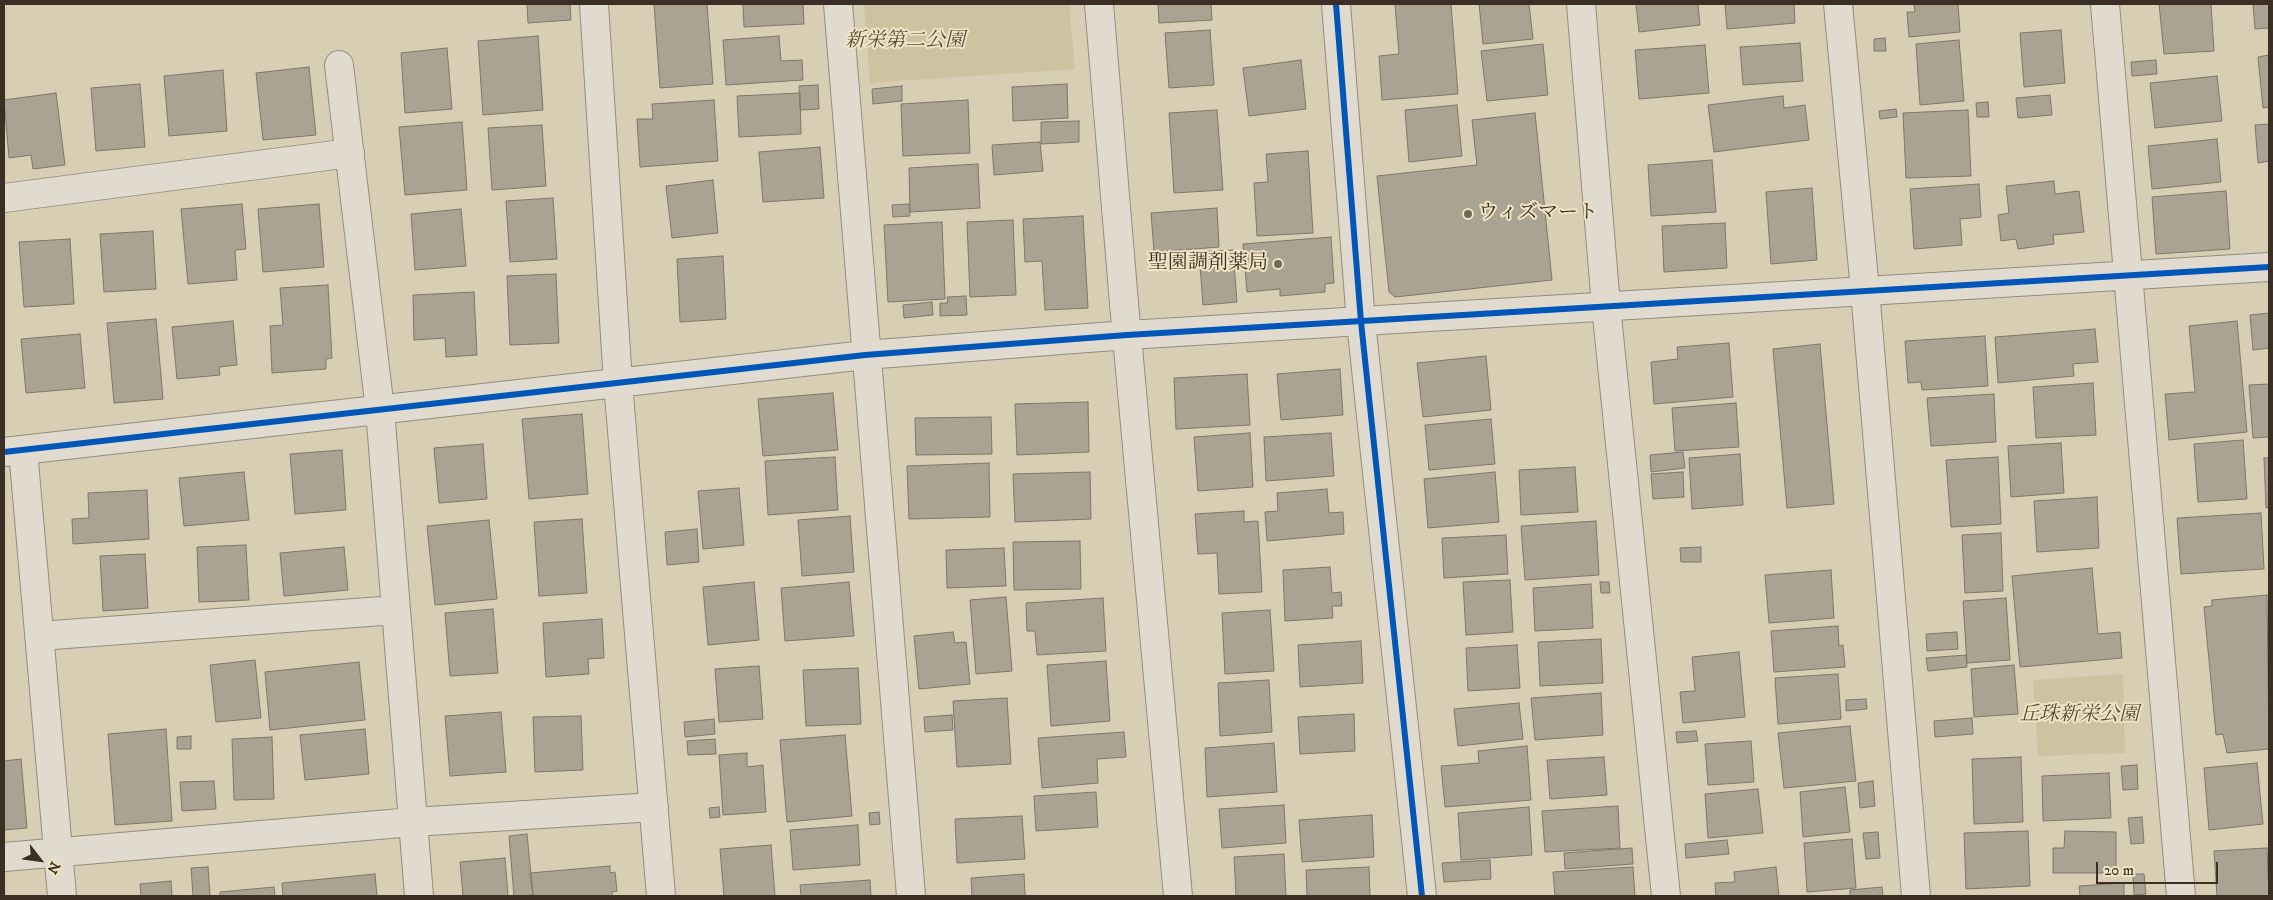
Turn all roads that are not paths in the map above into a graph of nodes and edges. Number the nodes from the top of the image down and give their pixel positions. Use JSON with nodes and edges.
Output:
{"nodes":[{"id":1,"x":594,"y":4,"type":"edge"},
{"id":2,"x":838,"y":4,"type":"edge"},
{"id":3,"x":1099,"y":4,"type":"edge"},
{"id":4,"x":1336,"y":4,"type":"edge"},
{"id":5,"x":1581,"y":4,"type":"edge"},
{"id":6,"x":1838,"y":4,"type":"edge"},
{"id":7,"x":2105,"y":4,"type":"edge"},
{"id":8,"x":339,"y":64,"type":"dead end"},
{"id":9,"x":350,"y":153,"type":"junction"},
{"id":10,"x":4,"y":198,"type":"edge"},
{"id":11,"x":2269,"y":267,"type":"edge"},
{"id":12,"x":2128,"y":275,"type":"junction"},
{"id":13,"x":1865,"y":290,"type":"junction"},
{"id":14,"x":1606,"y":306,"type":"junction"},
{"id":15,"x":1361,"y":322,"type":"junction"},
{"id":16,"x":1127,"y":335,"type":"junction"},
{"id":17,"x":865,"y":355,"type":"junction"},
{"id":18,"x":618,"y":383,"type":"junction"},
{"id":19,"x":380,"y":410,"type":"junction"},
{"id":20,"x":13,"y":451,"type":"edge"},
{"id":21,"x":396,"y":610,"type":"junction"},
{"id":22,"x":39,"y":636,"type":"junction"},
{"id":23,"x":654,"y":807,"type":"junction"},
{"id":24,"x":413,"y":822,"type":"junction"},
{"id":25,"x":59,"y":852,"type":"junction"},
{"id":26,"x":4,"y":857,"type":"edge"},
{"id":27,"x":62,"y":896,"type":"edge"},
{"id":28,"x":419,"y":896,"type":"edge"},
{"id":29,"x":661,"y":896,"type":"edge"},
{"id":30,"x":911,"y":896,"type":"edge"},
{"id":31,"x":1178,"y":896,"type":"edge"},
{"id":32,"x":1422,"y":896,"type":"edge"},
{"id":33,"x":1666,"y":896,"type":"edge"},
{"id":34,"x":1916,"y":896,"type":"edge"},
{"id":35,"x":2181,"y":896,"type":"edge"}],
"edges":[{"from":1,"to":18,"type":"street"},
{"from":2,"to":17,"type":"street"},
{"from":3,"to":16,"type":"street"},
{"from":4,"to":15,"type":"street"},
{"from":5,"to":14,"type":"street"},
{"from":6,"to":13,"type":"street"},
{"from":7,"to":12,"type":"street"},
{"from":8,"to":9,"type":"street"},
{"from":9,"to":10,"type":"street"},
{"from":9,"to":19,"type":"street"},
{"from":11,"to":12,"type":"street"},
{"from":12,"to":13,"type":"street"},
{"from":12,"to":35,"type":"street"},
{"from":13,"to":14,"type":"street"},
{"from":13,"to":34,"type":"street"},
{"from":14,"to":15,"type":"street"},
{"from":14,"to":33,"type":"street"},
{"from":15,"to":16,"type":"street"},
{"from":15,"to":32,"type":"street"},
{"from":16,"to":17,"type":"street"},
{"from":16,"to":31,"type":"street"},
{"from":17,"to":18,"type":"street"},
{"from":17,"to":30,"type":"street"},
{"from":18,"to":19,"type":"street"},
{"from":18,"to":23,"type":"street"},
{"from":19,"to":20,"type":"street"},
{"from":19,"to":21,"type":"street"},
{"from":20,"to":22,"type":"street"},
{"from":21,"to":22,"type":"street"},
{"from":21,"to":24,"type":"street"},
{"from":22,"to":25,"type":"street"},
{"from":23,"to":24,"type":"street"},
{"from":23,"to":29,"type":"street"},
{"from":24,"to":25,"type":"street"},
{"from":24,"to":28,"type":"street"},
{"from":25,"to":26,"type":"street"},
{"from":25,"to":27,"type":"street"}]}
